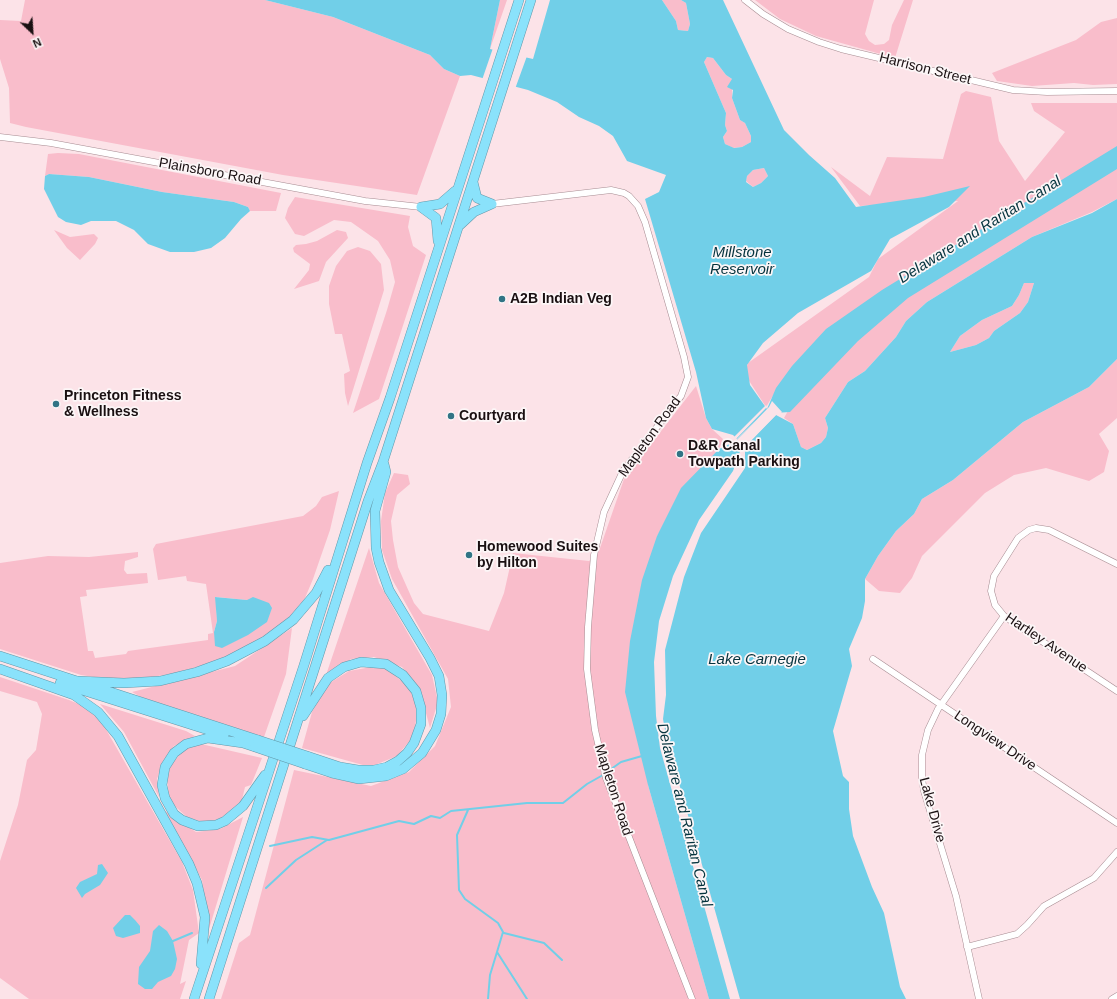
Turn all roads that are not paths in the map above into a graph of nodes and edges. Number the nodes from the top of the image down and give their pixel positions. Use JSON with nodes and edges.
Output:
{"nodes":[{"id":1,"x":519,"y":0,"type":"edge"},
{"id":2,"x":531,"y":0,"type":"edge"},
{"id":3,"x":745,"y":0,"type":"edge"},
{"id":4,"x":1117,"y":91,"type":"edge"},
{"id":5,"x":0,"y":137,"type":"edge"},
{"id":6,"x":472,"y":180,"type":"junction"},
{"id":7,"x":458,"y":188,"type":"junction"},
{"id":8,"x":492,"y":204,"type":"junction"},
{"id":9,"x":420,"y":207,"type":"junction"},
{"id":10,"x":458,"y":228,"type":"junction"},
{"id":11,"x":438,"y":250,"type":"junction"},
{"id":12,"x":383,"y":462,"type":"junction"},
{"id":13,"x":338,"y":553,"type":"junction"},
{"id":14,"x":1117,"y":564,"type":"edge"},
{"id":15,"x":1004,"y":616,"type":"junction"},
{"id":16,"x":0,"y":656,"type":"edge"},
{"id":17,"x":873,"y":659,"type":"dead end"},
{"id":18,"x":0,"y":664,"type":"edge"},
{"id":19,"x":0,"y":670,"type":"edge"},
{"id":20,"x":78,"y":681,"type":"junction"},
{"id":21,"x":1117,"y":691,"type":"edge"},
{"id":22,"x":941,"y":705,"type":"junction"},
{"id":23,"x":298,"y":724,"type":"junction"},
{"id":24,"x":243,"y":743,"type":"junction"},
{"id":25,"x":256,"y":744,"type":"junction"},
{"id":26,"x":306,"y":760,"type":"junction"},
{"id":27,"x":270,"y":767,"type":"junction"},
{"id":28,"x":1117,"y":823,"type":"edge"},
{"id":29,"x":1117,"y":852,"type":"edge"},
{"id":30,"x":967,"y":947,"type":"junction"},
{"id":31,"x":199,"y":984,"type":"junction"},
{"id":32,"x":1117,"y":996,"type":"edge"},
{"id":33,"x":194,"y":999,"type":"edge"},
{"id":34,"x":209,"y":999,"type":"edge"},
{"id":35,"x":692,"y":999,"type":"edge"},
{"id":36,"x":979,"y":999,"type":"edge"},
{"id":37,"x":1112,"y":999,"type":"edge"}],
"edges":[{"from":1,"to":7,"type":"highway"},
{"from":2,"to":6,"type":"highway"},
{"from":3,"to":4,"type":"street","name":"Harrison Street"},
{"from":5,"to":9,"type":"street","name":"Plainsboro Road"},
{"from":6,"to":8,"type":"highway"},
{"from":6,"to":10,"type":"highway"},
{"from":7,"to":9,"type":"highway"},
{"from":7,"to":11,"type":"highway"},
{"from":8,"to":10,"type":"highway"},
{"from":8,"to":35,"type":"street","name":"Mapleton Road"},
{"from":9,"to":11,"type":"highway"},
{"from":10,"to":12,"type":"highway"},
{"from":11,"to":13,"type":"highway"},
{"from":12,"to":23,"type":"highway"},
{"from":12,"to":26,"type":"highway"},
{"from":13,"to":20,"type":"highway"},
{"from":13,"to":27,"type":"highway"},
{"from":14,"to":15,"type":"street","name":"Hartley Avenue"},
{"from":15,"to":21,"type":"street","name":"Hartley Avenue"},
{"from":15,"to":22,"type":"street","name":"Lake Drive"},
{"from":16,"to":20,"type":"highway"},
{"from":17,"to":22,"type":"street","name":"Longview Drive"},
{"from":18,"to":24,"type":"highway"},
{"from":19,"to":31,"type":"highway"},
{"from":20,"to":25,"type":"highway"},
{"from":22,"to":28,"type":"street","name":"Longview Drive"},
{"from":22,"to":30,"type":"street","name":"Lake Drive"},
{"from":23,"to":26,"type":"highway"},
{"from":23,"to":34,"type":"highway"},
{"from":24,"to":25,"type":"highway"},
{"from":24,"to":27,"type":"highway"},
{"from":25,"to":26,"type":"highway","bridge":true},
{"from":27,"to":31,"type":"highway"},
{"from":29,"to":30,"type":"street"},
{"from":30,"to":36,"type":"street","name":"Lake Drive"},
{"from":31,"to":33,"type":"highway"},
{"from":32,"to":37,"type":"street"}]}
